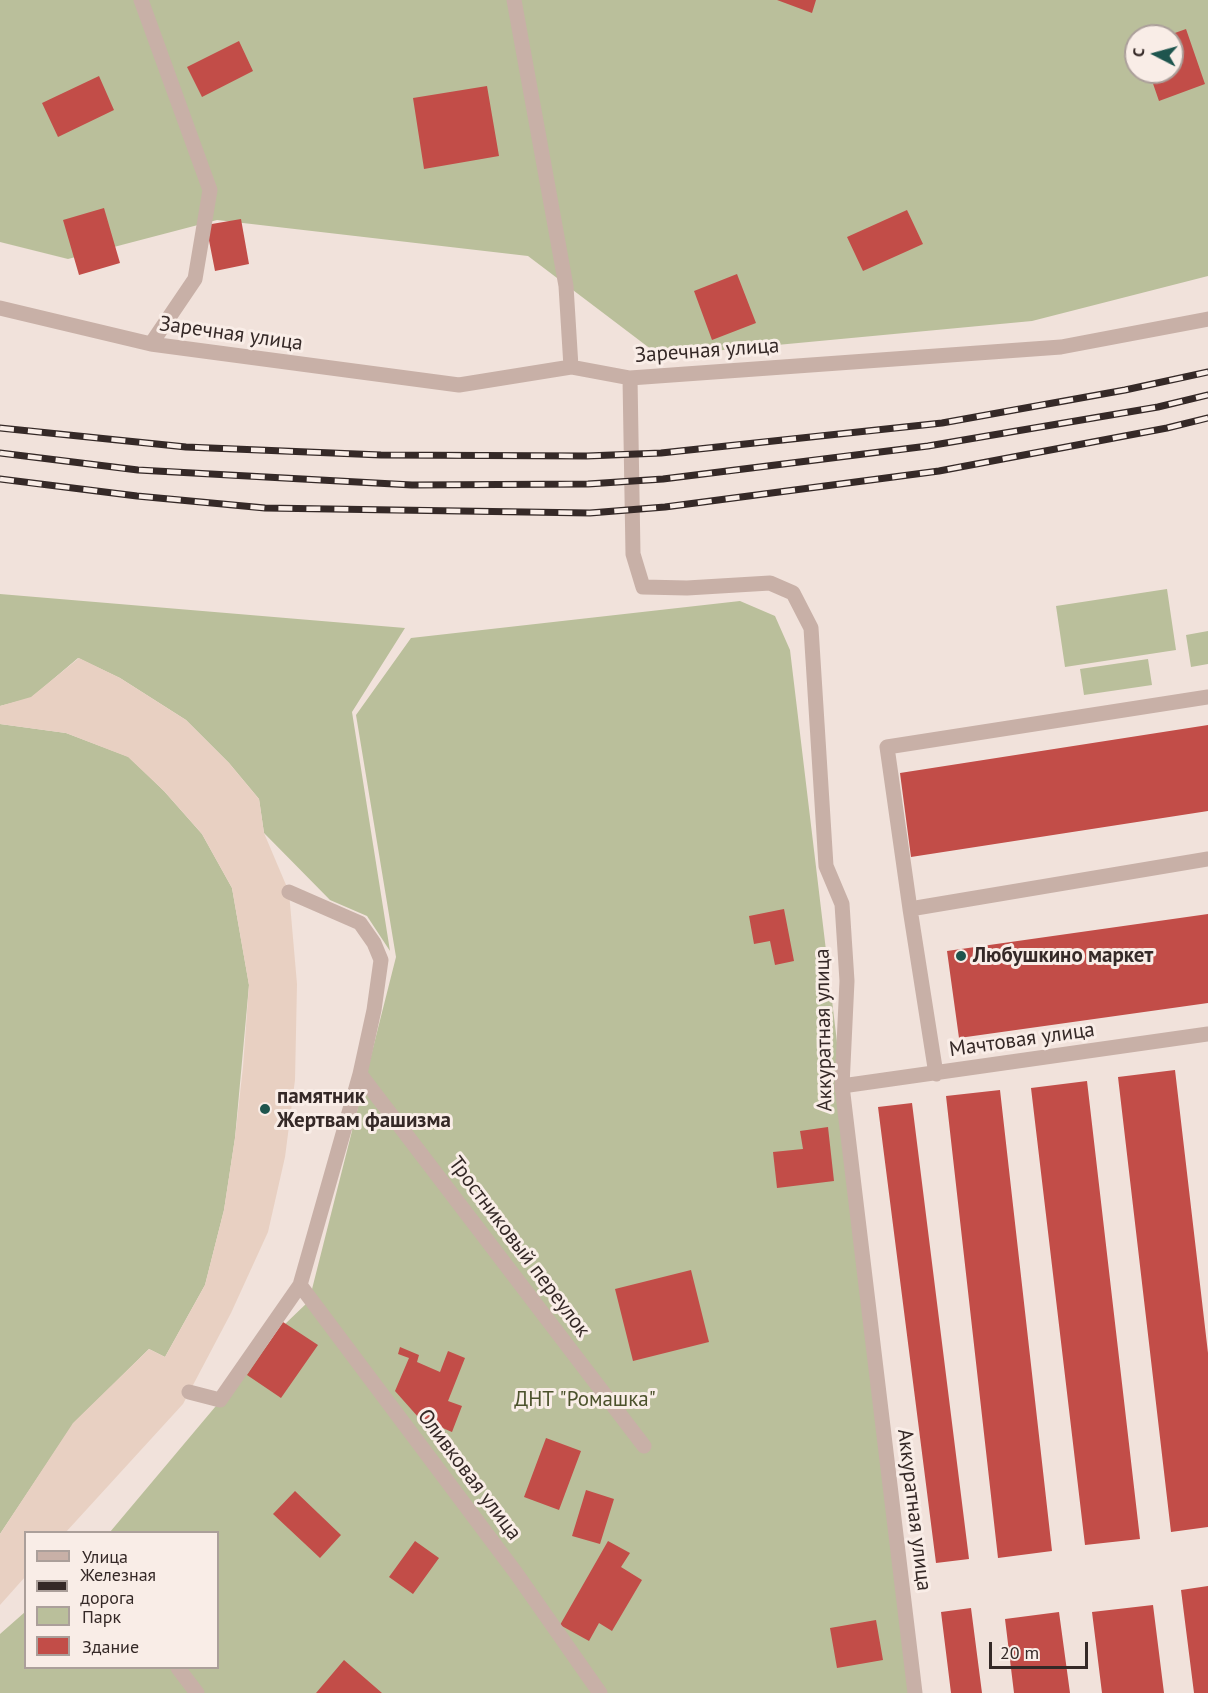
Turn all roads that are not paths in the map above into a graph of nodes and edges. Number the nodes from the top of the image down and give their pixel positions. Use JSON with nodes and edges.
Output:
{"nodes":[{"id":1,"x":141,"y":0,"type":"edge"},
{"id":2,"x":514,"y":0,"type":"edge"},
{"id":3,"x":0,"y":308,"type":"edge"},
{"id":4,"x":1208,"y":319,"type":"edge"},
{"id":5,"x":151,"y":344,"type":"junction"},
{"id":6,"x":571,"y":367,"type":"junction"},
{"id":7,"x":630,"y":378,"type":"junction"},
{"id":8,"x":1208,"y":697,"type":"edge"},
{"id":9,"x":1208,"y":860,"type":"edge"},
{"id":10,"x":289,"y":892,"type":"dead end"},
{"id":11,"x":910,"y":909,"type":"junction"},
{"id":12,"x":1208,"y":1034,"type":"edge"},
{"id":13,"x":360,"y":1074,"type":"junction"},
{"id":14,"x":936,"y":1074,"type":"junction"},
{"id":15,"x":842,"y":1086,"type":"junction"},
{"id":16,"x":300,"y":1285,"type":"junction"},
{"id":17,"x":189,"y":1392,"type":"dead end"},
{"id":18,"x":644,"y":1446,"type":"dead end"},
{"id":19,"x":179,"y":1669,"type":"edge"},
{"id":20,"x":197,"y":1693,"type":"edge"},
{"id":21,"x":600,"y":1693,"type":"edge"},
{"id":22,"x":915,"y":1693,"type":"edge"}],
"edges":[{"from":1,"to":5,"type":"street"},
{"from":2,"to":6,"type":"street"},
{"from":3,"to":5,"type":"street","name":"Заречная улица"},
{"from":4,"to":7,"type":"street","name":"Заречная улица"},
{"from":5,"to":6,"type":"street","name":"Заречная улица"},
{"from":6,"to":7,"type":"street","name":"Заречная улица"},
{"from":7,"to":15,"type":"street","name":"Аккуратная улица"},
{"from":8,"to":11,"type":"street"},
{"from":9,"to":11,"type":"street"},
{"from":10,"to":13,"type":"street"},
{"from":11,"to":14,"type":"street"},
{"from":12,"to":14,"type":"street","name":"Мачтовая улица"},
{"from":13,"to":16,"type":"street"},
{"from":13,"to":18,"type":"street","name":"Тростниковый переулок"},
{"from":14,"to":15,"type":"street","name":"Мачтовая улица"},
{"from":15,"to":22,"type":"street","name":"Аккуратная улица"},
{"from":16,"to":17,"type":"street"},
{"from":16,"to":21,"type":"street","name":"Оливковая улица"},
{"from":19,"to":20,"type":"street"}]}
